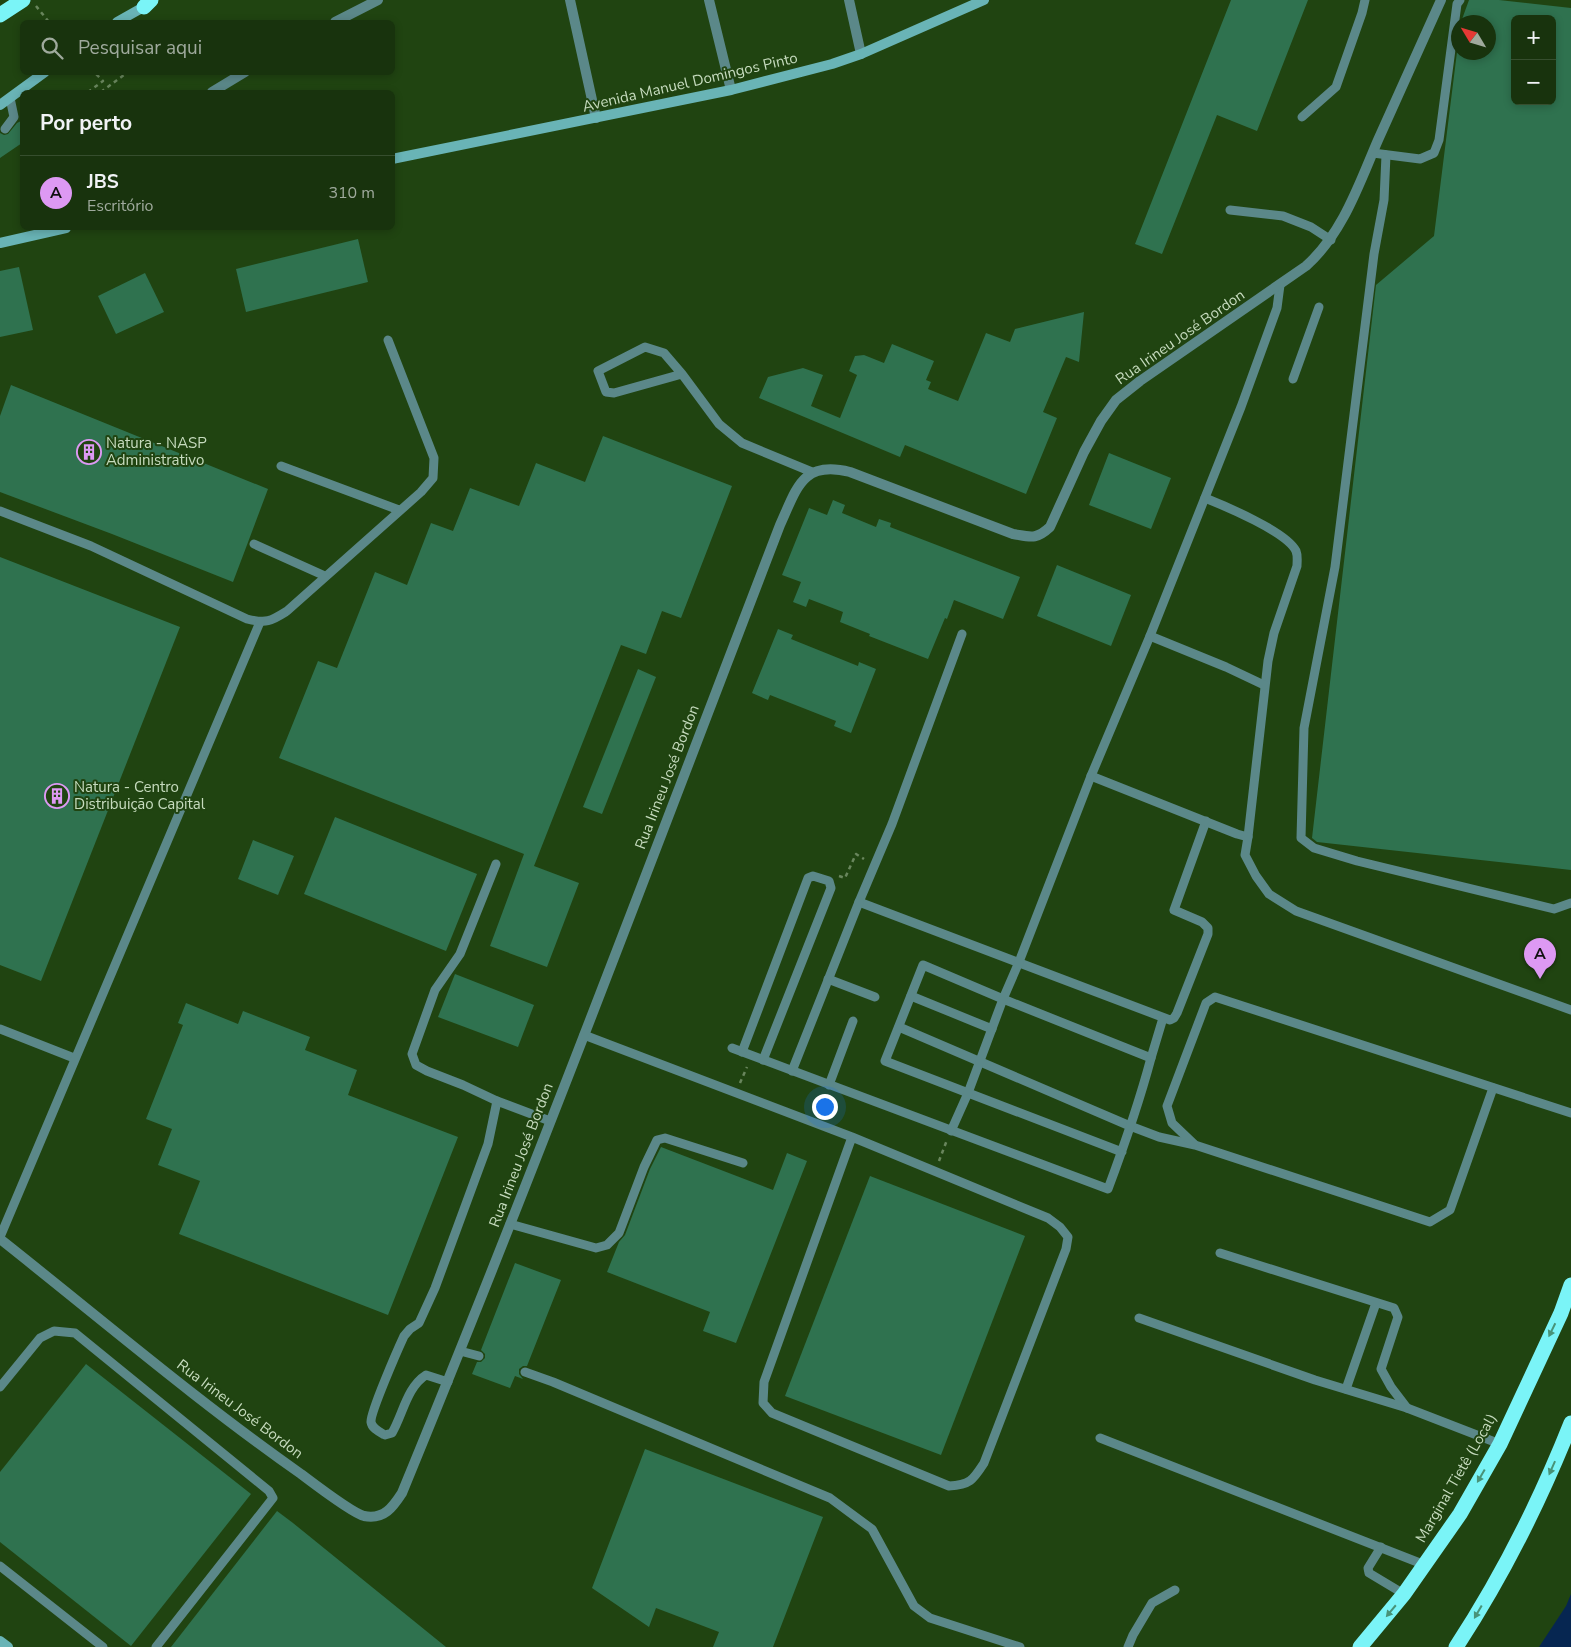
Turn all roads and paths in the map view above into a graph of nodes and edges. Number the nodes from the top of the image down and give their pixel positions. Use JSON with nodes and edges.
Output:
{"nodes":[{"id":1,"x":23,"y":0,"type":"edge"},
{"id":2,"x":31,"y":0,"type":"edge"},
{"id":3,"x":378,"y":0,"type":"edge"},
{"id":4,"x":570,"y":0,"type":"edge"},
{"id":5,"x":709,"y":0,"type":"edge"},
{"id":6,"x":849,"y":0,"type":"edge"},
{"id":7,"x":984,"y":0,"type":"edge"},
{"id":8,"x":1365,"y":0,"type":"edge"},
{"id":9,"x":1441,"y":0,"type":"edge"},
{"id":10,"x":1460,"y":0,"type":"edge"},
{"id":11,"x":151,"y":2,"type":"edge"},
{"id":12,"x":0,"y":15,"type":"edge"},
{"id":13,"x":47,"y":20,"type":"edge"},
{"id":14,"x":120,"y":20,"type":"edge"},
{"id":15,"x":339,"y":20,"type":"edge"},
{"id":16,"x":861,"y":54,"type":"junction"},
{"id":17,"x":41,"y":75,"type":"edge"},
{"id":18,"x":97,"y":75,"type":"edge"},
{"id":19,"x":124,"y":75,"type":"edge"},
{"id":20,"x":240,"y":75,"type":"edge"},
{"id":21,"x":21,"y":90,"type":"edge"},
{"id":22,"x":91,"y":90,"type":"edge"},
{"id":23,"x":104,"y":90,"type":"edge"},
{"id":24,"x":215,"y":90,"type":"edge"},
{"id":25,"x":730,"y":90,"type":"junction"},
{"id":26,"x":20,"y":91,"type":"edge"},
{"id":27,"x":10,"y":98,"type":"junction"},
{"id":28,"x":0,"y":105,"type":"edge"},
{"id":29,"x":1302,"y":117,"type":"dead end"},
{"id":30,"x":596,"y":118,"type":"junction"},
{"id":31,"x":5,"y":129,"type":"dead end"},
{"id":32,"x":1373,"y":153,"type":"junction"},
{"id":33,"x":1386,"y":155,"type":"junction"},
{"id":34,"x":395,"y":158,"type":"edge"},
{"id":35,"x":1230,"y":210,"type":"dead end"},
{"id":36,"x":57,"y":230,"type":"edge"},
{"id":37,"x":1331,"y":240,"type":"junction"},
{"id":38,"x":0,"y":243,"type":"edge"},
{"id":39,"x":1280,"y":285,"type":"junction"},
{"id":40,"x":1319,"y":307,"type":"dead end"},
{"id":41,"x":388,"y":340,"type":"dead end"},
{"id":42,"x":682,"y":374,"type":"junction"},
{"id":43,"x":1292,"y":379,"type":"dead end"},
{"id":44,"x":282,"y":466,"type":"dead end"},
{"id":45,"x":812,"y":472,"type":"junction"},
{"id":46,"x":1205,"y":498,"type":"junction"},
{"id":47,"x":399,"y":510,"type":"junction"},
{"id":48,"x":0,"y":511,"type":"edge"},
{"id":49,"x":254,"y":544,"type":"dead end"},
{"id":50,"x":325,"y":576,"type":"junction"},
{"id":51,"x":260,"y":622,"type":"junction"},
{"id":52,"x":962,"y":634,"type":"dead end"},
{"id":53,"x":1150,"y":636,"type":"junction"},
{"id":54,"x":1264,"y":685,"type":"junction"},
{"id":55,"x":1091,"y":776,"type":"junction"},
{"id":56,"x":1206,"y":822,"type":"junction"},
{"id":57,"x":1248,"y":837,"type":"junction"},
{"id":58,"x":496,"y":864,"type":"dead end"},
{"id":59,"x":874,"y":865,"type":"junction"},
{"id":60,"x":820,"y":878,"type":"junction"},
{"id":61,"x":859,"y":902,"type":"junction"},
{"id":62,"x":1571,"y":902,"type":"edge"},
{"id":63,"x":1020,"y":962,"type":"junction"},
{"id":64,"x":828,"y":979,"type":"junction"},
{"id":65,"x":911,"y":996,"type":"junction"},
{"id":66,"x":875,"y":997,"type":"dead end"},
{"id":67,"x":1003,"y":999,"type":"junction"},
{"id":68,"x":1571,"y":1010,"type":"edge"},
{"id":69,"x":1164,"y":1018,"type":"junction"},
{"id":70,"x":853,"y":1021,"type":"dead end"},
{"id":71,"x":898,"y":1027,"type":"junction"},
{"id":72,"x":0,"y":1029,"type":"edge"},
{"id":73,"x":992,"y":1029,"type":"junction"},
{"id":74,"x":584,"y":1036,"type":"junction"},
{"id":75,"x":732,"y":1048,"type":"dead end"},
{"id":76,"x":747,"y":1054,"type":"junction"},
{"id":77,"x":74,"y":1058,"type":"junction"},
{"id":78,"x":1152,"y":1058,"type":"junction"},
{"id":79,"x":763,"y":1060,"type":"junction"},
{"id":80,"x":979,"y":1062,"type":"junction"},
{"id":81,"x":792,"y":1071,"type":"junction"},
{"id":82,"x":829,"y":1085,"type":"junction"},
{"id":83,"x":1493,"y":1088,"type":"junction"},
{"id":84,"x":736,"y":1093,"type":"junction"},
{"id":85,"x":968,"y":1093,"type":"junction"},
{"id":86,"x":497,"y":1101,"type":"junction"},
{"id":87,"x":1571,"y":1113,"type":"edge"},
{"id":88,"x":550,"y":1121,"type":"junction"},
{"id":89,"x":1130,"y":1126,"type":"junction"},
{"id":90,"x":951,"y":1131,"type":"junction"},
{"id":91,"x":852,"y":1137,"type":"junction"},
{"id":92,"x":1195,"y":1145,"type":"junction"},
{"id":93,"x":1122,"y":1152,"type":"junction"},
{"id":94,"x":742,"y":1164,"type":"dead end"},
{"id":95,"x":934,"y":1171,"type":"junction"},
{"id":96,"x":510,"y":1224,"type":"junction"},
{"id":97,"x":0,"y":1238,"type":"edge"},
{"id":98,"x":1220,"y":1253,"type":"dead end"},
{"id":99,"x":1571,"y":1285,"type":"edge"},
{"id":100,"x":1376,"y":1303,"type":"junction"},
{"id":101,"x":1139,"y":1318,"type":"dead end"},
{"id":102,"x":460,"y":1351,"type":"junction"},
{"id":103,"x":479,"y":1356,"type":"dead end"},
{"id":104,"x":525,"y":1372,"type":"dead end"},
{"id":105,"x":448,"y":1382,"type":"junction"},
{"id":106,"x":0,"y":1386,"type":"edge"},
{"id":107,"x":1346,"y":1389,"type":"junction"},
{"id":108,"x":1408,"y":1408,"type":"junction"},
{"id":109,"x":1571,"y":1423,"type":"edge"},
{"id":110,"x":1100,"y":1438,"type":"dead end"},
{"id":111,"x":1500,"y":1444,"type":"junction"},
{"id":112,"x":1381,"y":1547,"type":"junction"},
{"id":113,"x":1426,"y":1565,"type":"junction"},
{"id":114,"x":0,"y":1566,"type":"edge"},
{"id":115,"x":1175,"y":1590,"type":"dead end"},
{"id":116,"x":1404,"y":1594,"type":"junction"},
{"id":117,"x":0,"y":1641,"type":"edge"},
{"id":118,"x":8,"y":1647,"type":"edge"},
{"id":119,"x":104,"y":1647,"type":"edge"},
{"id":120,"x":156,"y":1647,"type":"edge"},
{"id":121,"x":1020,"y":1647,"type":"edge"},
{"id":122,"x":1128,"y":1647,"type":"edge"},
{"id":123,"x":1360,"y":1647,"type":"edge"},
{"id":124,"x":1456,"y":1647,"type":"edge"}],
"edges":[{"from":1,"to":12,"type":"highway"},
{"from":2,"to":13,"type":"path"},
{"from":3,"to":15,"type":"street"},
{"from":4,"to":30,"type":"street"},
{"from":5,"to":25,"type":"street"},
{"from":6,"to":16,"type":"street"},
{"from":7,"to":16,"type":"street","name":"Avenida Manuel Domingos Pinto"},
{"from":8,"to":29,"type":"lane"},
{"from":9,"to":32,"type":"street","name":"Rua Irineu José Bordon"},
{"from":10,"to":33,"type":"lane"},
{"from":11,"to":14,"type":"street"},
{"from":16,"to":25,"type":"street","name":"Avenida Manuel Domingos Pinto"},
{"from":17,"to":21,"type":"street"},
{"from":18,"to":22,"type":"path"},
{"from":19,"to":23,"type":"path"},
{"from":20,"to":24,"type":"street"},
{"from":25,"to":30,"type":"street","name":"Avenida Manuel Domingos Pinto"},
{"from":26,"to":27,"type":"street"},
{"from":27,"to":28,"type":"street"},
{"from":27,"to":31,"type":"lane"},
{"from":30,"to":34,"type":"street","name":"Avenida Manuel Domingos Pinto"},
{"from":32,"to":33,"type":"lane"},
{"from":32,"to":37,"type":"street","name":"Rua Irineu José Bordon"},
{"from":33,"to":62,"type":"lane"},
{"from":35,"to":37,"type":"lane"},
{"from":36,"to":38,"type":"street"},
{"from":37,"to":39,"type":"street","name":"Rua Irineu José Bordon"},
{"from":39,"to":45,"type":"street","name":"Rua Irineu José Bordon"},
{"from":39,"to":46,"type":"lane"},
{"from":40,"to":43,"type":"lane"},
{"from":41,"to":47,"type":"lane"},
{"from":42,"to":42,"type":"lane"},
{"from":42,"to":45,"type":"lane"},
{"from":44,"to":47,"type":"lane"},
{"from":45,"to":74,"type":"street","name":"Rua Irineu José Bordon"},
{"from":46,"to":53,"type":"lane"},
{"from":46,"to":54,"type":"lane"},
{"from":47,"to":50,"type":"lane"},
{"from":48,"to":51,"type":"lane"},
{"from":49,"to":50,"type":"lane"},
{"from":50,"to":51,"type":"lane"},
{"from":51,"to":77,"type":"lane"},
{"from":52,"to":59,"type":"lane"},
{"from":53,"to":54,"type":"lane"},
{"from":53,"to":55,"type":"lane"},
{"from":54,"to":57,"type":"lane"},
{"from":55,"to":56,"type":"lane"},
{"from":55,"to":63,"type":"lane"},
{"from":56,"to":57,"type":"lane"},
{"from":56,"to":69,"type":"lane"},
{"from":57,"to":68,"type":"lane"},
{"from":58,"to":86,"type":"lane"},
{"from":59,"to":60,"type":"path"},
{"from":59,"to":61,"type":"lane"},
{"from":60,"to":76,"type":"lane"},
{"from":60,"to":79,"type":"lane"},
{"from":61,"to":63,"type":"lane"},
{"from":61,"to":64,"type":"lane"},
{"from":63,"to":67,"type":"lane"},
{"from":63,"to":69,"type":"lane"},
{"from":64,"to":66,"type":"lane"},
{"from":64,"to":81,"type":"lane"},
{"from":65,"to":67,"type":"lane"},
{"from":65,"to":71,"type":"lane"},
{"from":65,"to":73,"type":"lane"},
{"from":67,"to":73,"type":"lane"},
{"from":67,"to":78,"type":"lane"},
{"from":69,"to":78,"type":"lane"},
{"from":70,"to":82,"type":"lane"},
{"from":71,"to":80,"type":"lane"},
{"from":71,"to":85,"type":"lane"},
{"from":72,"to":77,"type":"lane"},
{"from":73,"to":80,"type":"lane"},
{"from":74,"to":84,"type":"lane"},
{"from":74,"to":88,"type":"street","name":"Rua Irineu José Bordon"},
{"from":75,"to":76,"type":"lane"},
{"from":76,"to":79,"type":"lane"},
{"from":76,"to":84,"type":"path"},
{"from":77,"to":97,"type":"lane"},
{"from":78,"to":89,"type":"lane"},
{"from":79,"to":81,"type":"lane"},
{"from":80,"to":85,"type":"lane"},
{"from":80,"to":89,"type":"lane"},
{"from":81,"to":82,"type":"lane"},
{"from":82,"to":90,"type":"lane"},
{"from":83,"to":87,"type":"lane"},
{"from":83,"to":92,"type":"lane"},
{"from":83,"to":92,"type":"lane"},
{"from":84,"to":91,"type":"lane"},
{"from":85,"to":90,"type":"lane"},
{"from":85,"to":93,"type":"lane"},
{"from":86,"to":88,"type":"lane"},
{"from":86,"to":105,"type":"lane"},
{"from":88,"to":96,"type":"street","name":"Rua Irineu José Bordon"},
{"from":89,"to":92,"type":"lane"},
{"from":89,"to":93,"type":"lane"},
{"from":90,"to":93,"type":"lane"},
{"from":90,"to":95,"type":"path"},
{"from":91,"to":95,"type":"lane"},
{"from":91,"to":95,"type":"lane"},
{"from":94,"to":96,"type":"lane"},
{"from":96,"to":102,"type":"street","name":"Rua Irineu José Bordon"},
{"from":97,"to":105,"type":"street","name":"Rua Irineu José Bordon"},
{"from":98,"to":100,"type":"lane"},
{"from":99,"to":111,"type":"highway","name":"Marginal Tietê (Local)","one_way":true},
{"from":100,"to":107,"type":"lane"},
{"from":100,"to":108,"type":"lane"},
{"from":101,"to":107,"type":"lane"},
{"from":102,"to":103,"type":"lane"},
{"from":102,"to":105,"type":"street","name":"Rua Irineu José Bordon"},
{"from":104,"to":121,"type":"lane"},
{"from":106,"to":120,"type":"lane"},
{"from":107,"to":108,"type":"lane"},
{"from":108,"to":111,"type":"lane"},
{"from":109,"to":124,"type":"highway","one_way":true},
{"from":110,"to":112,"type":"lane"},
{"from":111,"to":113,"type":"highway","name":"Marginal Tietê (Local)","one_way":true},
{"from":112,"to":113,"type":"lane"},
{"from":112,"to":116,"type":"lane"},
{"from":113,"to":116,"type":"highway","name":"Marginal Tietê (Local)"},
{"from":114,"to":119,"type":"lane"},
{"from":115,"to":122,"type":"lane"},
{"from":116,"to":123,"type":"highway","name":"Marginal Tietê (Local)","one_way":true},
{"from":117,"to":118,"type":"street"}]}
